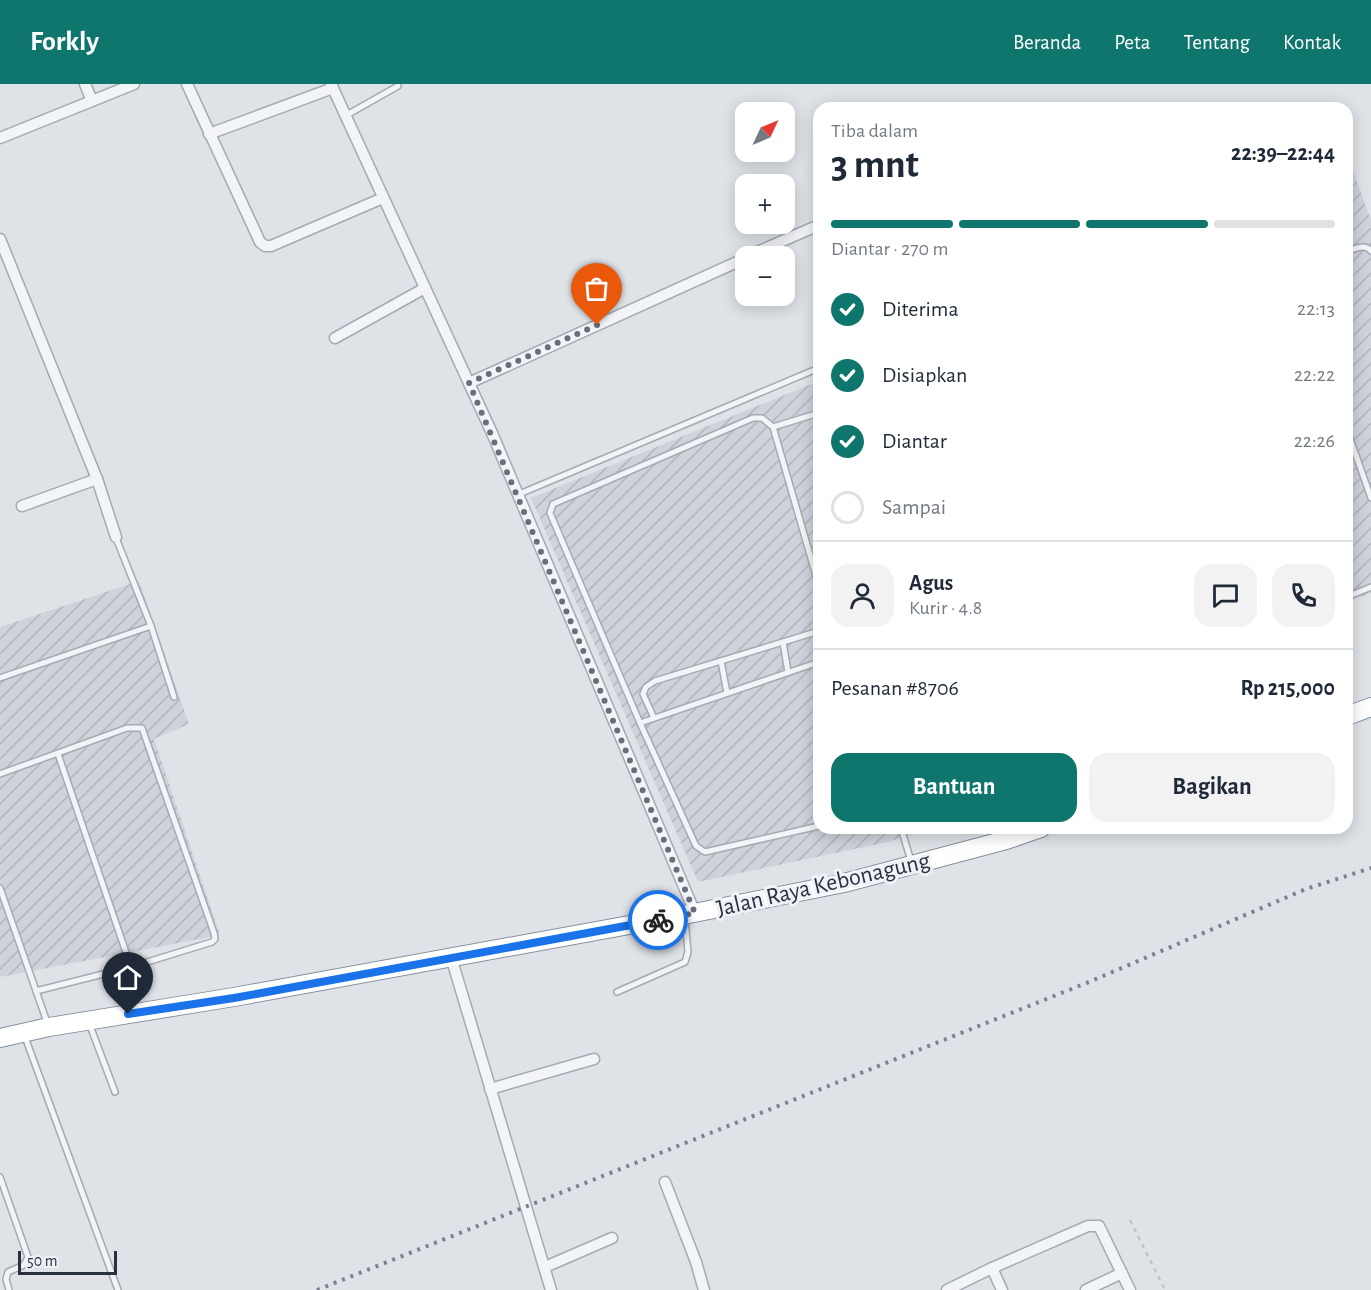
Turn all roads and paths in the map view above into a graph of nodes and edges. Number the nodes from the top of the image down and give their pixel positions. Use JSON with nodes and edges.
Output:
{"nodes":[{"id":1,"x":85,"y":84,"type":"edge"},
{"id":2,"x":134,"y":84,"type":"edge"},
{"id":3,"x":187,"y":84,"type":"edge"},
{"id":4,"x":332,"y":86,"type":"edge"},
{"id":5,"x":398,"y":86,"type":"dead end"},
{"id":6,"x":92,"y":101,"type":"junction"},
{"id":7,"x":345,"y":116,"type":"junction"},
{"id":8,"x":209,"y":134,"type":"junction"},
{"id":9,"x":0,"y":138,"type":"edge"},
{"id":10,"x":383,"y":198,"type":"junction"},
{"id":11,"x":813,"y":228,"type":"edge"},
{"id":12,"x":0,"y":238,"type":"edge"},
{"id":13,"x":772,"y":246,"type":"edge"},
{"id":14,"x":1353,"y":249,"type":"edge"},
{"id":15,"x":1371,"y":251,"type":"edge"},
{"id":16,"x":735,"y":262,"type":"edge"},
{"id":17,"x":425,"y":288,"type":"junction"},
{"id":18,"x":335,"y":338,"type":"dead end"},
{"id":19,"x":813,"y":371,"type":"edge"},
{"id":20,"x":469,"y":383,"type":"junction"},
{"id":21,"x":813,"y":415,"type":"edge"},
{"id":22,"x":773,"y":427,"type":"junction"},
{"id":23,"x":1353,"y":447,"type":"edge"},
{"id":24,"x":97,"y":479,"type":"junction"},
{"id":25,"x":517,"y":495,"type":"junction"},
{"id":26,"x":1371,"y":498,"type":"edge"},
{"id":27,"x":22,"y":506,"type":"dead end"},
{"id":28,"x":116,"y":537,"type":"joint"},
{"id":29,"x":813,"y":565,"type":"edge"},
{"id":30,"x":1371,"y":587,"type":"edge"},
{"id":31,"x":1353,"y":594,"type":"edge"},
{"id":32,"x":151,"y":626,"type":"junction"},
{"id":33,"x":813,"y":633,"type":"edge"},
{"id":34,"x":783,"y":642,"type":"junction"},
{"id":35,"x":721,"y":661,"type":"junction"},
{"id":36,"x":813,"y":664,"type":"edge"},
{"id":37,"x":788,"y":672,"type":"junction"},
{"id":38,"x":0,"y":678,"type":"edge"},
{"id":39,"x":727,"y":693,"type":"junction"},
{"id":40,"x":174,"y":697,"type":"dead end"},
{"id":41,"x":1371,"y":707,"type":"edge"},
{"id":42,"x":1353,"y":714,"type":"edge"},
{"id":43,"x":654,"y":718,"type":"junction"},
{"id":44,"x":640,"y":723,"type":"junction"},
{"id":45,"x":58,"y":754,"type":"junction"},
{"id":46,"x":0,"y":774,"type":"edge"},
{"id":47,"x":813,"y":827,"type":"edge"},
{"id":48,"x":903,"y":834,"type":"edge"},
{"id":49,"x":1024,"y":834,"type":"edge"},
{"id":50,"x":912,"y":866,"type":"junction"},
{"id":51,"x":0,"y":888,"type":"edge"},
{"id":52,"x":690,"y":914,"type":"junction"},
{"id":53,"x":451,"y":957,"type":"junction"},
{"id":54,"x":131,"y":967,"type":"junction"},
{"id":55,"x":36,"y":991,"type":"junction"},
{"id":56,"x":617,"y":992,"type":"dead end"},
{"id":57,"x":88,"y":1021,"type":"junction"},
{"id":58,"x":49,"y":1027,"type":"junction"},
{"id":59,"x":23,"y":1032,"type":"junction"},
{"id":60,"x":0,"y":1038,"type":"edge"},
{"id":61,"x":594,"y":1059,"type":"dead end"},
{"id":62,"x":490,"y":1089,"type":"junction"},
{"id":63,"x":115,"y":1092,"type":"dead end"},
{"id":64,"x":0,"y":1177,"type":"edge"},
{"id":65,"x":665,"y":1182,"type":"dead end"},
{"id":66,"x":1130,"y":1220,"type":"dead end"},
{"id":67,"x":612,"y":1238,"type":"dead end"},
{"id":68,"x":544,"y":1267,"type":"junction"},
{"id":69,"x":992,"y":1268,"type":"junction"},
{"id":70,"x":1122,"y":1273,"type":"junction"},
{"id":71,"x":9,"y":1290,"type":"edge"},
{"id":72,"x":118,"y":1290,"type":"edge"},
{"id":73,"x":551,"y":1290,"type":"edge"},
{"id":74,"x":704,"y":1290,"type":"edge"},
{"id":75,"x":947,"y":1290,"type":"edge"},
{"id":76,"x":1002,"y":1290,"type":"edge"},
{"id":77,"x":1086,"y":1290,"type":"edge"},
{"id":78,"x":1130,"y":1290,"type":"edge"},
{"id":79,"x":1165,"y":1290,"type":"edge"}],
"edges":[{"from":1,"to":6,"type":"street"},
{"from":2,"to":6,"type":"street"},
{"from":3,"to":8,"type":"street"},
{"from":4,"to":7,"type":"street"},
{"from":4,"to":8,"type":"street"},
{"from":5,"to":7,"type":"lane"},
{"from":6,"to":9,"type":"street"},
{"from":7,"to":10,"type":"street"},
{"from":8,"to":10,"type":"street"},
{"from":10,"to":17,"type":"street"},
{"from":11,"to":13,"type":"street"},
{"from":12,"to":24,"type":"street"},
{"from":14,"to":15,"type":"lane"},
{"from":16,"to":20,"type":"street"},
{"from":17,"to":18,"type":"street"},
{"from":17,"to":20,"type":"street"},
{"from":19,"to":25,"type":"lane"},
{"from":20,"to":25,"type":"street"},
{"from":21,"to":22,"type":"lane"},
{"from":22,"to":29,"type":"lane"},
{"from":22,"to":44,"type":"lane"},
{"from":23,"to":26,"type":"lane"},
{"from":24,"to":27,"type":"street"},
{"from":24,"to":28,"type":"street"},
{"from":25,"to":52,"type":"street"},
{"from":28,"to":32,"type":"lane"},
{"from":30,"to":31,"type":"lane"},
{"from":32,"to":38,"type":"lane"},
{"from":32,"to":40,"type":"lane"},
{"from":33,"to":34,"type":"lane"},
{"from":34,"to":35,"type":"lane"},
{"from":34,"to":37,"type":"lane"},
{"from":35,"to":39,"type":"lane"},
{"from":35,"to":43,"type":"lane"},
{"from":36,"to":37,"type":"lane"},
{"from":37,"to":39,"type":"lane"},
{"from":39,"to":43,"type":"lane"},
{"from":41,"to":42,"type":"highway"},
{"from":43,"to":44,"type":"lane"},
{"from":44,"to":47,"type":"lane"},
{"from":45,"to":46,"type":"lane"},
{"from":45,"to":54,"type":"lane"},
{"from":45,"to":54,"type":"lane"},
{"from":48,"to":50,"type":"lane"},
{"from":49,"to":50,"type":"highway","name":"Jalan Raya Kebonagung"},
{"from":50,"to":52,"type":"highway","name":"Jalan Raya Kebonagung"},
{"from":51,"to":55,"type":"lane"},
{"from":52,"to":53,"type":"highway","name":"Jalan Raya Kebonagung"},
{"from":52,"to":56,"type":"lane"},
{"from":53,"to":57,"type":"highway","name":"Jalan Raya Kebonagung"},
{"from":53,"to":62,"type":"street"},
{"from":54,"to":55,"type":"lane"},
{"from":55,"to":58,"type":"lane"},
{"from":57,"to":58,"type":"highway","name":"Jalan Raya Kebonagung"},
{"from":57,"to":63,"type":"lane"},
{"from":58,"to":59,"type":"highway","name":"Jalan Raya Kebonagung"},
{"from":59,"to":60,"type":"highway","name":"Jalan Raya Kebonagung"},
{"from":59,"to":72,"type":"lane"},
{"from":61,"to":62,"type":"street"},
{"from":62,"to":68,"type":"street"},
{"from":64,"to":71,"type":"lane"},
{"from":65,"to":74,"type":"street"},
{"from":66,"to":79,"type":"path"},
{"from":67,"to":68,"type":"street"},
{"from":68,"to":73,"type":"street"},
{"from":69,"to":70,"type":"street"},
{"from":69,"to":75,"type":"street"},
{"from":69,"to":76,"type":"street"},
{"from":70,"to":77,"type":"street"},
{"from":70,"to":78,"type":"street"}]}
